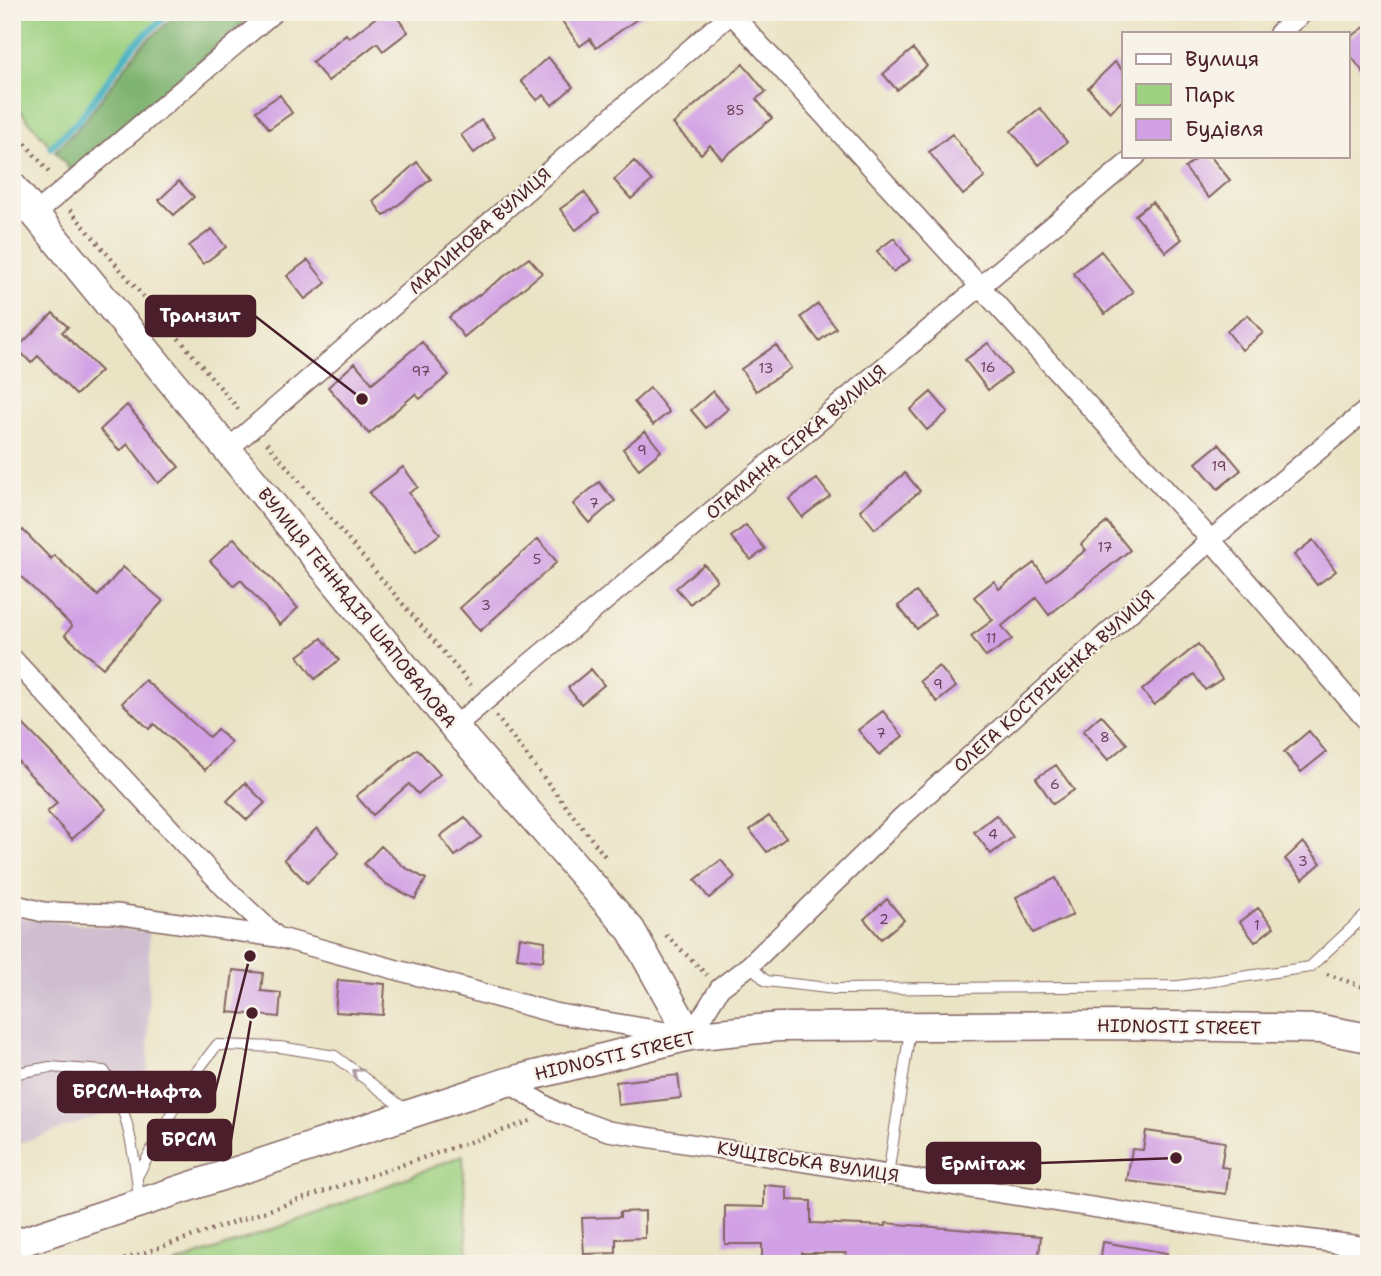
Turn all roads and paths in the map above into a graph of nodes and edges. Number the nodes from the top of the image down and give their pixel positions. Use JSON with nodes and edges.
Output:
{"nodes":[{"id":1,"x":274,"y":12,"type":"edge"},
{"id":2,"x":1304,"y":12,"type":"edge"},
{"id":3,"x":731,"y":13,"type":"edge"},
{"id":4,"x":1280,"y":32,"type":"edge"},
{"id":5,"x":12,"y":127,"type":"edge"},
{"id":6,"x":1134,"y":158,"type":"edge"},
{"id":7,"x":12,"y":186,"type":"edge"},
{"id":8,"x":60,"y":193,"type":"junction"},
{"id":9,"x":39,"y":217,"type":"junction"},
{"id":10,"x":981,"y":288,"type":"junction"},
{"id":11,"x":1369,"y":408,"type":"edge"},
{"id":12,"x":254,"y":426,"type":"junction"},
{"id":13,"x":228,"y":449,"type":"junction"},
{"id":14,"x":1211,"y":540,"type":"junction"},
{"id":15,"x":12,"y":658,"type":"edge"},
{"id":16,"x":485,"y":702,"type":"junction"},
{"id":17,"x":1369,"y":723,"type":"edge"},
{"id":18,"x":454,"y":727,"type":"junction"},
{"id":19,"x":610,"y":863,"type":"dead end"},
{"id":20,"x":12,"y":904,"type":"edge"},
{"id":21,"x":1369,"y":912,"type":"edge"},
{"id":22,"x":660,"y":928,"type":"dead end"},
{"id":23,"x":277,"y":937,"type":"junction"},
{"id":24,"x":750,"y":965,"type":"junction"},
{"id":25,"x":1310,"y":967,"type":"junction"},
{"id":26,"x":720,"y":988,"type":"junction"},
{"id":27,"x":1369,"y":989,"type":"edge"},
{"id":28,"x":911,"y":1026,"type":"junction"},
{"id":29,"x":690,"y":1036,"type":"junction"},
{"id":30,"x":1369,"y":1038,"type":"edge"},
{"id":31,"x":12,"y":1074,"type":"edge"},
{"id":32,"x":507,"y":1082,"type":"junction"},
{"id":33,"x":556,"y":1112,"type":"junction"},
{"id":34,"x":411,"y":1114,"type":"junction"},
{"id":35,"x":888,"y":1175,"type":"junction"},
{"id":36,"x":138,"y":1190,"type":"junction"},
{"id":37,"x":12,"y":1245,"type":"edge"},
{"id":38,"x":1369,"y":1247,"type":"edge"},
{"id":39,"x":111,"y":1264,"type":"edge"}],
"edges":[{"from":1,"to":8,"type":"street"},
{"from":2,"to":4,"type":"street"},
{"from":3,"to":10,"type":"street"},
{"from":3,"to":12,"type":"street","name":"МАЛИНОВА ВУЛИЦЯ"},
{"from":5,"to":8,"type":"path"},
{"from":6,"to":10,"type":"street","name":"ОТАМАНА СІРКА ВУЛИЦЯ"},
{"from":7,"to":9,"type":"main road","name":"ВУЛИЦЯ ГЕННАДІЯ ШАПОВАЛОВА"},
{"from":8,"to":9,"type":"street"},
{"from":8,"to":12,"type":"path"},
{"from":9,"to":13,"type":"main road","name":"ВУЛИЦЯ ГЕННАДІЯ ШАПОВАЛОВА"},
{"from":10,"to":14,"type":"street"},
{"from":10,"to":16,"type":"street","name":"ОТАМАНА СІРКА ВУЛИЦЯ"},
{"from":11,"to":14,"type":"street","name":"ОЛЕГА КОСТРІЧЕНКА ВУЛИЦЯ"},
{"from":12,"to":13,"type":"street","name":"МАЛИНОВА ВУЛИЦЯ"},
{"from":12,"to":16,"type":"path"},
{"from":13,"to":18,"type":"main road","name":"ВУЛИЦЯ ГЕННАДІЯ ШАПОВАЛОВА"},
{"from":14,"to":17,"type":"street"},
{"from":14,"to":24,"type":"street","name":"ОЛЕГА КОСТРІЧЕНКА ВУЛИЦЯ"},
{"from":15,"to":23,"type":"street"},
{"from":16,"to":18,"type":"street","name":"ОТАМАНА СІРКА ВУЛИЦЯ"},
{"from":16,"to":19,"type":"path"},
{"from":18,"to":29,"type":"main road","name":"ВУЛИЦЯ ГЕННАДІЯ ШАПОВАЛОВА"},
{"from":20,"to":23,"type":"street"},
{"from":21,"to":25,"type":"lane"},
{"from":22,"to":26,"type":"path"},
{"from":23,"to":29,"type":"street"},
{"from":24,"to":25,"type":"lane"},
{"from":24,"to":26,"type":"street","name":"ОЛЕГА КОСТРІЧЕНКА ВУЛИЦЯ"},
{"from":25,"to":27,"type":"path"},
{"from":26,"to":29,"type":"street"},
{"from":28,"to":29,"type":"main road","name":"HIDNOSTI STREET"},
{"from":28,"to":30,"type":"main road","name":"HIDNOSTI STREET"},
{"from":28,"to":35,"type":"lane"},
{"from":29,"to":32,"type":"main road","name":"HIDNOSTI STREET"},
{"from":31,"to":36,"type":"lane"},
{"from":32,"to":33,"type":"street","name":"КУЩІВСЬКА ВУЛИЦЯ"},
{"from":32,"to":34,"type":"main road","name":"HIDNOSTI STREET"},
{"from":33,"to":35,"type":"street","name":"КУЩІВСЬКА ВУЛИЦЯ"},
{"from":33,"to":39,"type":"path"},
{"from":34,"to":36,"type":"main road","name":"HIDNOSTI STREET"},
{"from":34,"to":36,"type":"lane","one_way":true},
{"from":35,"to":38,"type":"street","name":"КУЩІВСЬКА ВУЛИЦЯ"},
{"from":36,"to":37,"type":"main road","name":"HIDNOSTI STREET"}]}
